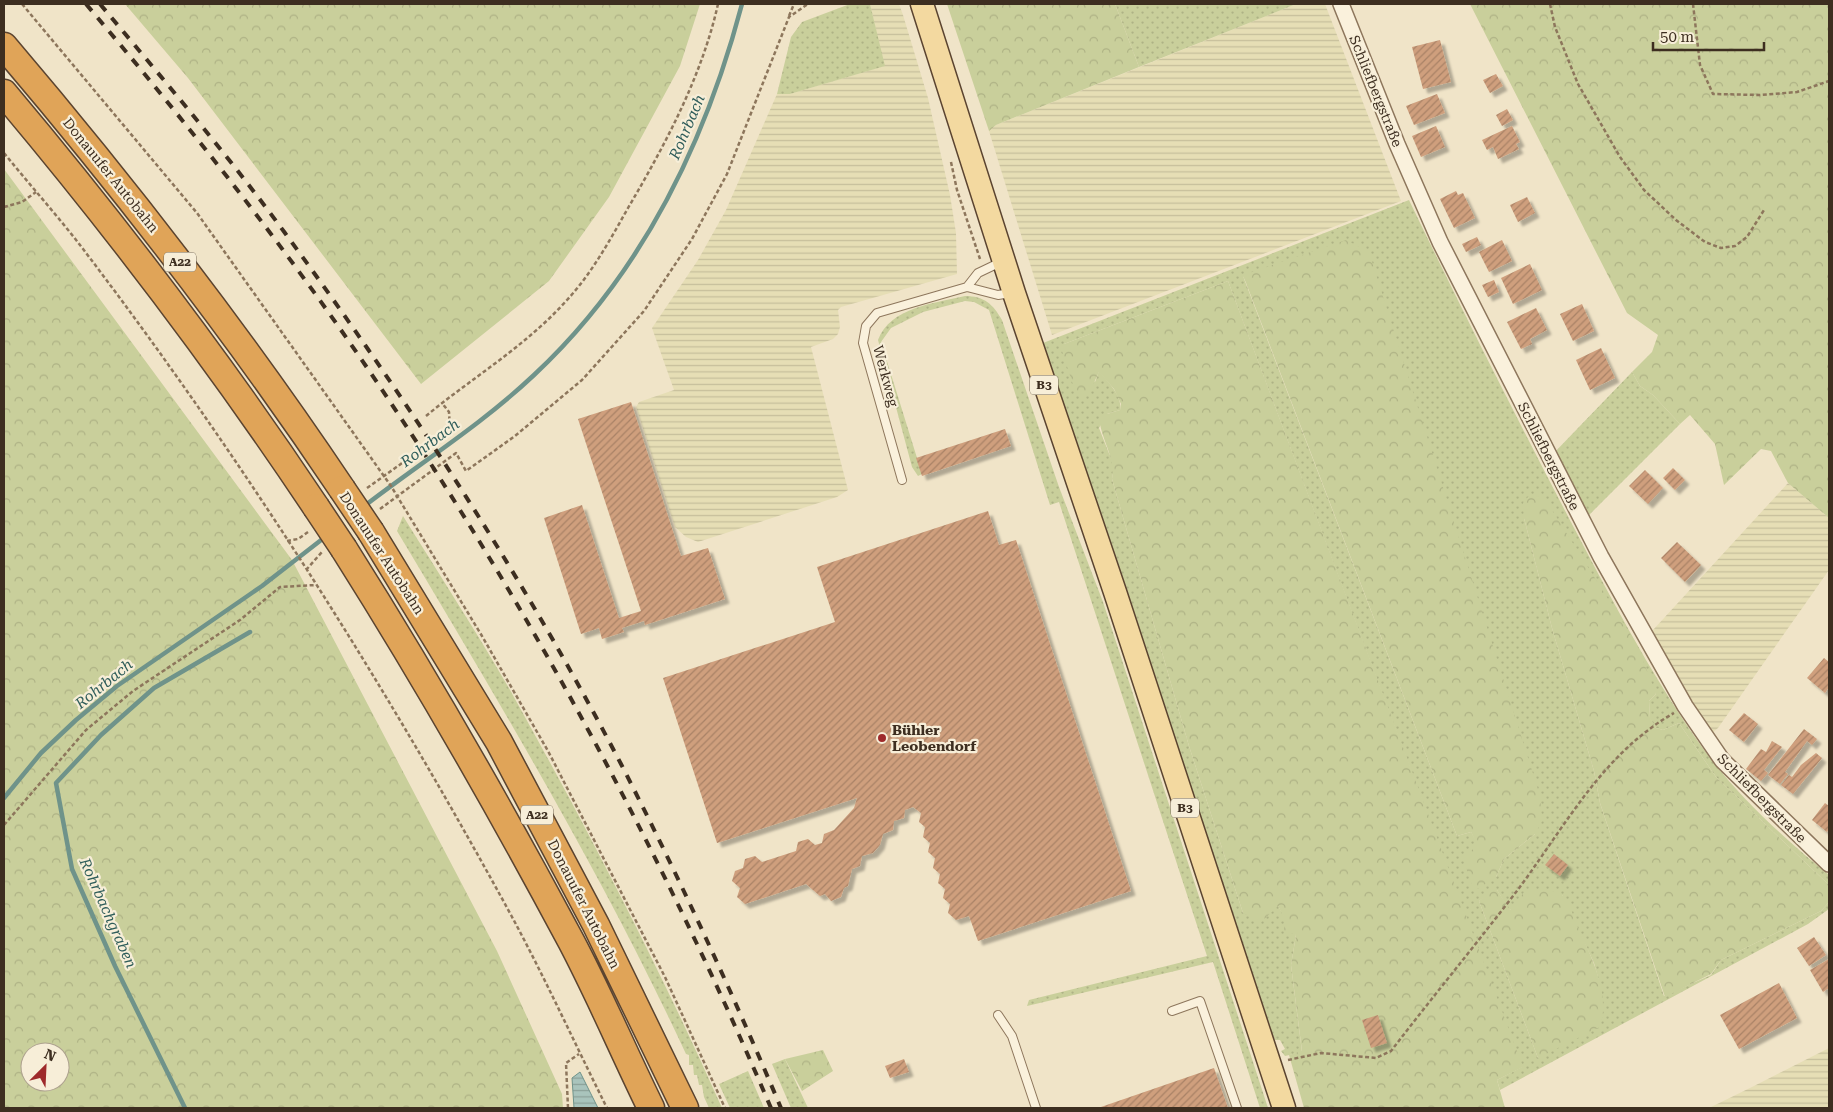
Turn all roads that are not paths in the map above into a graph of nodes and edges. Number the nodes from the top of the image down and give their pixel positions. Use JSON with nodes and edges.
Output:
{"nodes":[{"id":1,"x":922,"y":4,"type":"edge"},
{"id":2,"x":1340,"y":4,"type":"edge"},
{"id":3,"x":4,"y":46,"type":"edge"},
{"id":4,"x":4,"y":93,"type":"edge"},
{"id":5,"x":1004,"y":262,"type":"junction"},
{"id":6,"x":967,"y":287,"type":"junction"},
{"id":7,"x":1014,"y":292,"type":"junction"},
{"id":8,"x":902,"y":480,"type":"dead end"},
{"id":9,"x":1829,"y":864,"type":"edge"},
{"id":10,"x":1172,"y":1011,"type":"dead end"},
{"id":11,"x":998,"y":1015,"type":"dead end"},
{"id":12,"x":650,"y":1108,"type":"edge"},
{"id":13,"x":685,"y":1108,"type":"edge"},
{"id":14,"x":1036,"y":1108,"type":"edge"},
{"id":15,"x":1237,"y":1108,"type":"edge"},
{"id":16,"x":1284,"y":1108,"type":"edge"}],
"edges":[{"from":1,"to":5,"type":"main road","number":"B3"},
{"from":2,"to":9,"type":"street","name":"Schliefbergstraße"},
{"from":3,"to":13,"type":"highway","name":"Donauufer Autobahn","number":"A22","bridge":true},
{"from":4,"to":12,"type":"highway","name":"Donauufer Autobahn","number":"A22","bridge":true},
{"from":5,"to":6,"type":"lane"},
{"from":5,"to":7,"type":"main road","number":"B3"},
{"from":6,"to":7,"type":"lane"},
{"from":6,"to":8,"type":"lane","name":"Werkweg"},
{"from":7,"to":16,"type":"main road","number":"B3"},
{"from":10,"to":15,"type":"lane"},
{"from":11,"to":14,"type":"lane"}]}
